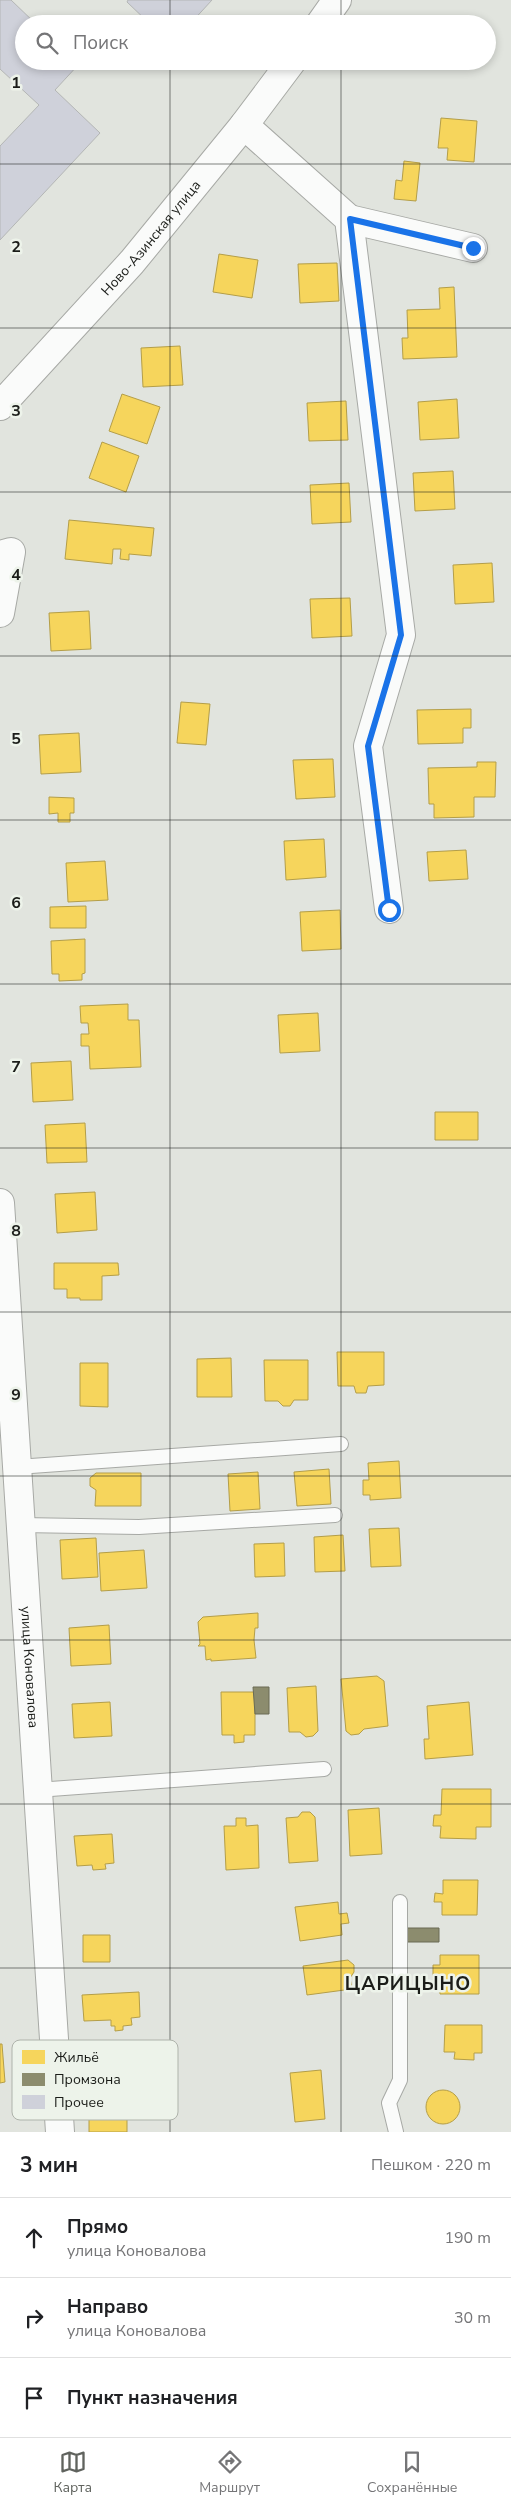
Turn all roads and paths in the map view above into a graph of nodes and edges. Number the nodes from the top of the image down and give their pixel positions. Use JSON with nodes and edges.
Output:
{"nodes":[{"id":1,"x":338,"y":0,"type":"edge"},
{"id":2,"x":327,"y":15,"type":"edge"},
{"id":3,"x":285,"y":70,"type":"edge"},
{"id":4,"x":244,"y":124,"type":"junction"},
{"id":5,"x":350,"y":219,"type":"junction"},
{"id":6,"x":473,"y":248,"type":"dead end"},
{"id":7,"x":0,"y":406,"type":"edge"},
{"id":8,"x":0,"y":556,"type":"edge"},
{"id":9,"x":0,"y":613,"type":"edge"},
{"id":10,"x":389,"y":910,"type":"dead end"},
{"id":11,"x":0,"y":1202,"type":"edge"},
{"id":12,"x":341,"y":1444,"type":"dead end"},
{"id":13,"x":17,"y":1467,"type":"junction"},
{"id":14,"x":335,"y":1515,"type":"dead end"},
{"id":15,"x":21,"y":1524,"type":"junction"},
{"id":16,"x":324,"y":1769,"type":"dead end"},
{"id":17,"x":37,"y":1790,"type":"junction"},
{"id":18,"x":400,"y":1902,"type":"dead end"},
{"id":19,"x":54,"y":2040,"type":"edge"},
{"id":20,"x":396,"y":2132,"type":"edge"}],
"edges":[{"from":1,"to":2,"type":"street"},
{"from":3,"to":4,"type":"street","name":"Ново-Азинская улица"},
{"from":4,"to":5,"type":"street"},
{"from":4,"to":7,"type":"street","name":"Ново-Азинская улица"},
{"from":5,"to":6,"type":"street"},
{"from":5,"to":10,"type":"street"},
{"from":8,"to":9,"type":"street"},
{"from":11,"to":13,"type":"street","name":"улица Коновалова"},
{"from":12,"to":13,"type":"lane"},
{"from":13,"to":15,"type":"street","name":"улица Коновалова"},
{"from":14,"to":15,"type":"lane"},
{"from":15,"to":17,"type":"street","name":"улица Коновалова"},
{"from":16,"to":17,"type":"lane"},
{"from":17,"to":19,"type":"street","name":"улица Коновалова"},
{"from":18,"to":20,"type":"lane"}]}
